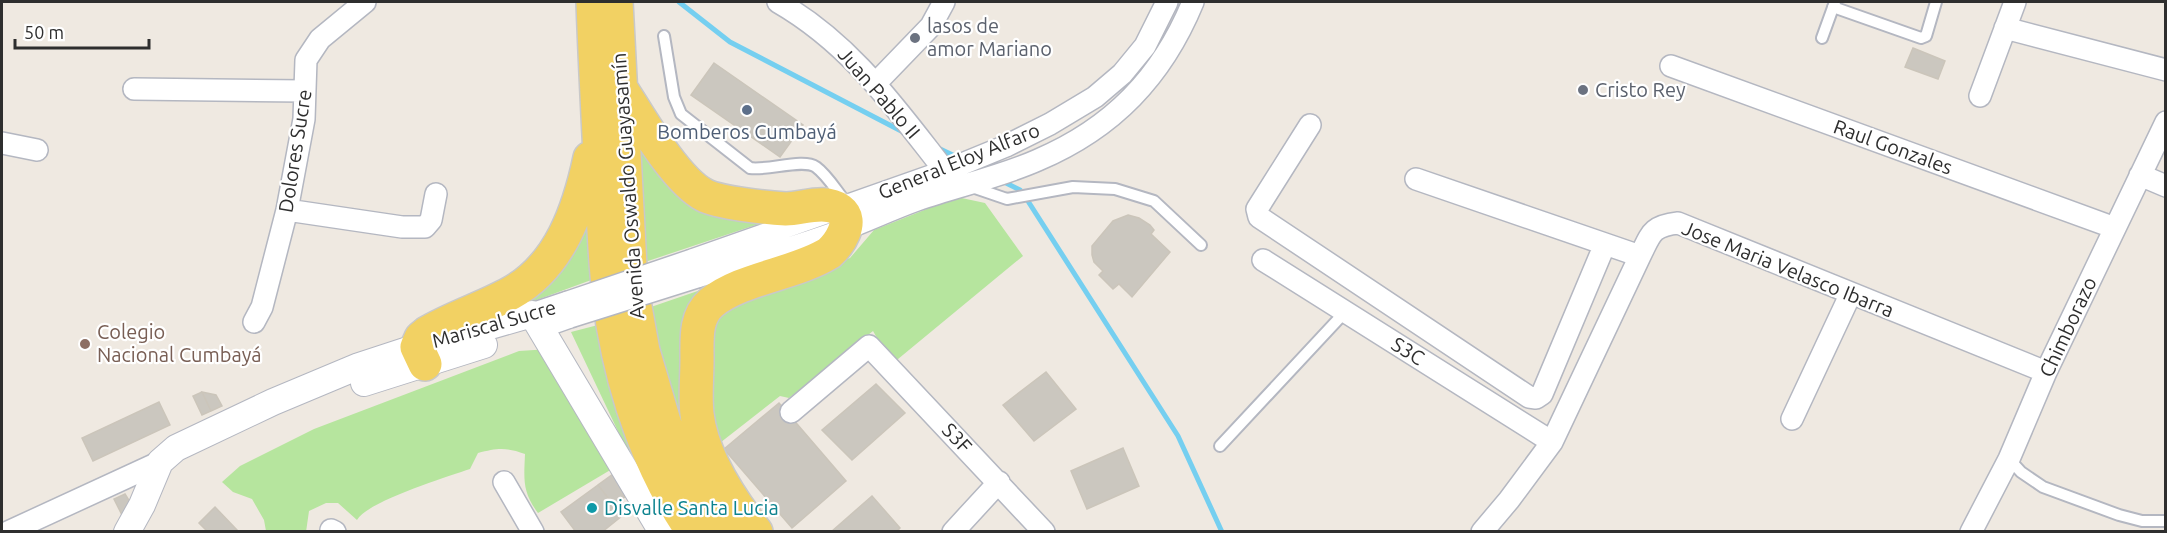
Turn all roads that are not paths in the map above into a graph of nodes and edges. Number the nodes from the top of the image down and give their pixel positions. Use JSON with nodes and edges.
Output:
{"nodes":[{"id":1,"x":365,"y":2,"type":"edge"},
{"id":2,"x":593,"y":2,"type":"edge"},
{"id":3,"x":616,"y":2,"type":"edge"},
{"id":4,"x":778,"y":2,"type":"edge"},
{"id":5,"x":944,"y":2,"type":"edge"},
{"id":6,"x":1167,"y":2,"type":"edge"},
{"id":7,"x":1193,"y":2,"type":"edge"},
{"id":8,"x":1936,"y":2,"type":"edge"},
{"id":9,"x":2015,"y":2,"type":"edge"},
{"id":10,"x":1834,"y":4,"type":"edge"},
{"id":11,"x":2005,"y":28,"type":"junction"},
{"id":12,"x":664,"y":36,"type":"dead end"},
{"id":13,"x":1822,"y":39,"type":"dead end"},
{"id":14,"x":1671,"y":66,"type":"dead end"},
{"id":15,"x":2166,"y":70,"type":"edge"},
{"id":16,"x":876,"y":83,"type":"junction"},
{"id":17,"x":620,"y":87,"type":"junction"},
{"id":18,"x":134,"y":89,"type":"dead end"},
{"id":19,"x":305,"y":91,"type":"junction"},
{"id":20,"x":1980,"y":96,"type":"dead end"},
{"id":21,"x":598,"y":116,"type":"junction"},
{"id":22,"x":2166,"y":122,"type":"edge"},
{"id":23,"x":1310,"y":125,"type":"dead end"},
{"id":24,"x":2,"y":143,"type":"edge"},
{"id":25,"x":37,"y":150,"type":"dead end"},
{"id":26,"x":945,"y":171,"type":"junction"},
{"id":27,"x":2140,"y":175,"type":"junction"},
{"id":28,"x":1416,"y":179,"type":"dead end"},
{"id":29,"x":963,"y":184,"type":"junction"},
{"id":30,"x":2166,"y":186,"type":"edge"},
{"id":31,"x":436,"y":194,"type":"dead end"},
{"id":32,"x":287,"y":210,"type":"junction"},
{"id":33,"x":844,"y":214,"type":"junction"},
{"id":34,"x":2115,"y":228,"type":"junction"},
{"id":35,"x":1605,"y":244,"type":"junction"},
{"id":36,"x":1201,"y":245,"type":"dead end"},
{"id":37,"x":1640,"y":256,"type":"junction"},
{"id":38,"x":1263,"y":260,"type":"dead end"},
{"id":39,"x":1851,"y":293,"type":"junction"},
{"id":40,"x":1345,"y":312,"type":"junction"},
{"id":41,"x":535,"y":321,"type":"junction"},
{"id":42,"x":254,"y":322,"type":"dead end"},
{"id":43,"x":421,"y":355,"type":"junction"},
{"id":44,"x":2046,"y":372,"type":"junction"},
{"id":45,"x":791,"y":412,"type":"dead end"},
{"id":46,"x":1792,"y":419,"type":"dead end"},
{"id":47,"x":1552,"y":442,"type":"junction"},
{"id":48,"x":1220,"y":446,"type":"dead end"},
{"id":49,"x":2009,"y":459,"type":"junction"},
{"id":50,"x":160,"y":462,"type":"junction"},
{"id":51,"x":504,"y":482,"type":"dead end"},
{"id":52,"x":999,"y":482,"type":"junction"},
{"id":53,"x":2166,"y":521,"type":"edge"},
{"id":54,"x":2140,"y":526,"type":"edge"},
{"id":55,"x":8,"y":531,"type":"edge"},
{"id":56,"x":127,"y":531,"type":"edge"},
{"id":57,"x":533,"y":531,"type":"edge"},
{"id":58,"x":662,"y":531,"type":"edge"},
{"id":59,"x":693,"y":531,"type":"edge"},
{"id":60,"x":723,"y":531,"type":"edge"},
{"id":61,"x":756,"y":531,"type":"edge"},
{"id":62,"x":952,"y":531,"type":"edge"},
{"id":63,"x":1044,"y":531,"type":"edge"},
{"id":64,"x":1482,"y":531,"type":"edge"},
{"id":65,"x":1971,"y":531,"type":"edge"}],
"edges":[{"from":1,"to":19,"type":"street","name":"Dolores Sucre"},
{"from":2,"to":21,"type":"main road","name":"Avenida Oswaldo Guayasamín"},
{"from":3,"to":17,"type":"main road","name":"Avenida Oswaldo Guayasamín"},
{"from":4,"to":16,"type":"street","name":"Juan Pablo II"},
{"from":5,"to":16,"type":"street"},
{"from":6,"to":26,"type":"street","name":"General Eloy Alfaro"},
{"from":7,"to":29,"type":"street"},
{"from":8,"to":10,"type":"lane"},
{"from":9,"to":11,"type":"street"},
{"from":10,"to":13,"type":"lane"},
{"from":11,"to":15,"type":"street"},
{"from":11,"to":20,"type":"street"},
{"from":12,"to":33,"type":"lane"},
{"from":14,"to":34,"type":"street","name":"Raul Gonzales"},
{"from":16,"to":26,"type":"street","name":"Juan Pablo II"},
{"from":17,"to":33,"type":"main road"},
{"from":17,"to":60,"type":"main road","name":"Avenida Oswaldo Guayasamín"},
{"from":18,"to":19,"type":"street"},
{"from":19,"to":32,"type":"street","name":"Dolores Sucre"},
{"from":21,"to":43,"type":"main road"},
{"from":21,"to":59,"type":"main road","name":"Avenida Oswaldo Guayasamín"},
{"from":22,"to":27,"type":"street","name":"Chimborazo"},
{"from":23,"to":35,"type":"street"},
{"from":24,"to":25,"type":"street"},
{"from":26,"to":33,"type":"street","name":"General Eloy Alfaro"},
{"from":27,"to":30,"type":"street"},
{"from":27,"to":34,"type":"street","name":"Chimborazo"},
{"from":28,"to":35,"type":"street"},
{"from":29,"to":33,"type":"street"},
{"from":29,"to":36,"type":"lane"},
{"from":31,"to":32,"type":"street"},
{"from":32,"to":42,"type":"street","name":"Dolores Sucre"},
{"from":33,"to":41,"type":"street","name":"Mariscal Sucre","bridge":true},
{"from":33,"to":61,"type":"main road"},
{"from":34,"to":44,"type":"street","name":"Chimborazo"},
{"from":35,"to":37,"type":"street"},
{"from":37,"to":39,"type":"street","name":"Jose Maria Velasco Ibarra"},
{"from":37,"to":47,"type":"street","name":"Jose Maria Velasco Ibarra"},
{"from":38,"to":40,"type":"street","name":"S3C"},
{"from":39,"to":44,"type":"street","name":"Jose Maria Velasco Ibarra"},
{"from":39,"to":46,"type":"street"},
{"from":40,"to":47,"type":"street","name":"S3C"},
{"from":40,"to":48,"type":"lane"},
{"from":41,"to":43,"type":"street","name":"Mariscal Sucre"},
{"from":41,"to":58,"type":"street"},
{"from":43,"to":50,"type":"street","name":"Mariscal Sucre"},
{"from":44,"to":49,"type":"street","name":"Chimborazo"},
{"from":45,"to":52,"type":"street","name":"S3F"},
{"from":47,"to":64,"type":"street","name":"Jose Maria Velasco Ibarra"},
{"from":49,"to":54,"type":"lane"},
{"from":49,"to":65,"type":"street","name":"Chimborazo"},
{"from":50,"to":55,"type":"street","name":"Mariscal Sucre"},
{"from":50,"to":56,"type":"street"},
{"from":51,"to":57,"type":"street"},
{"from":52,"to":62,"type":"street"},
{"from":52,"to":63,"type":"street","name":"S3F"},
{"from":53,"to":54,"type":"lane"}]}
